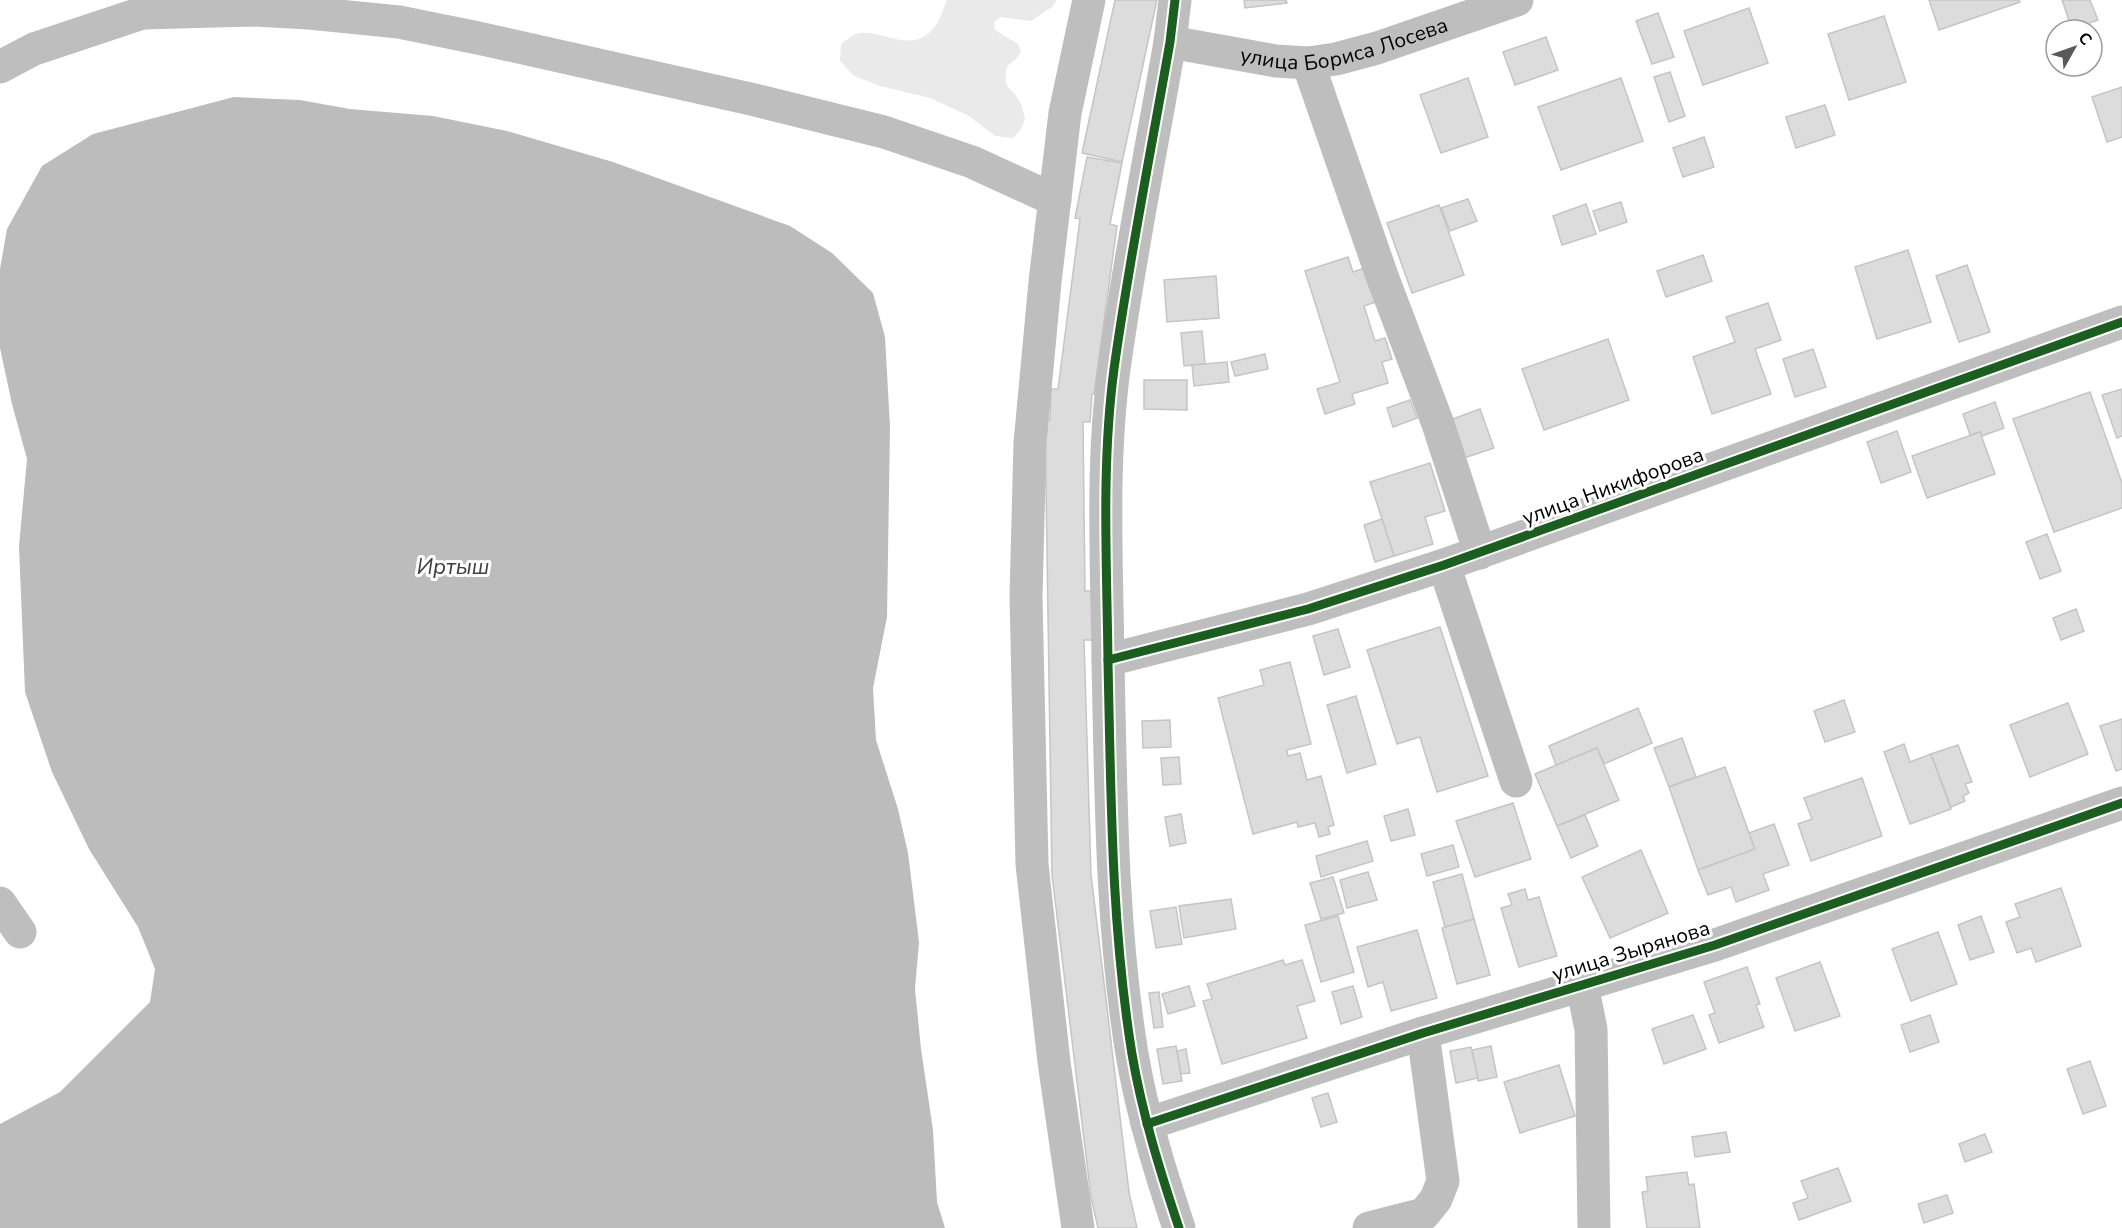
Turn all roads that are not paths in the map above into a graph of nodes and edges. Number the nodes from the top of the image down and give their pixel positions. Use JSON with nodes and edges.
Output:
{"nodes":[{"id":1,"x":182,"y":0,"type":"edge"},
{"id":2,"x":1089,"y":0,"type":"edge"},
{"id":3,"x":1175,"y":0,"type":"edge"},
{"id":4,"x":1517,"y":0,"type":"edge"},
{"id":5,"x":143,"y":13,"type":"junction"},
{"id":6,"x":1170,"y":42,"type":"junction"},
{"id":7,"x":1308,"y":63,"type":"junction"},
{"id":8,"x":0,"y":68,"type":"edge"},
{"id":9,"x":1055,"y":200,"type":"junction"},
{"id":10,"x":2122,"y":322,"type":"edge"},
{"id":11,"x":1480,"y":553,"type":"junction"},
{"id":12,"x":1444,"y":566,"type":"junction"},
{"id":13,"x":1108,"y":660,"type":"junction"},
{"id":14,"x":1516,"y":782,"type":"dead end"},
{"id":15,"x":2122,"y":803,"type":"edge"},
{"id":16,"x":0,"y":903,"type":"edge"},
{"id":17,"x":20,"y":932,"type":"dead end"},
{"id":18,"x":1582,"y":984,"type":"junction"},
{"id":19,"x":1423,"y":1033,"type":"junction"},
{"id":20,"x":1147,"y":1124,"type":"junction"},
{"id":21,"x":1078,"y":1228,"type":"edge"},
{"id":22,"x":1179,"y":1228,"type":"edge"},
{"id":23,"x":1369,"y":1228,"type":"edge"},
{"id":24,"x":1594,"y":1228,"type":"edge"}],
"edges":[{"from":1,"to":5,"type":"street"},
{"from":2,"to":9,"type":"street"},
{"from":3,"to":6,"type":"street"},
{"from":4,"to":7,"type":"street","name":"улица Бориса Лосева"},
{"from":5,"to":8,"type":"street"},
{"from":5,"to":9,"type":"street"},
{"from":6,"to":7,"type":"street","name":"улица Бориса Лосева"},
{"from":6,"to":13,"type":"street"},
{"from":7,"to":11,"type":"street"},
{"from":9,"to":21,"type":"street"},
{"from":10,"to":11,"type":"street","name":"улица Никифорова"},
{"from":11,"to":12,"type":"street","name":"улица Никифорова"},
{"from":12,"to":13,"type":"street","name":"улица Никифорова"},
{"from":12,"to":14,"type":"street"},
{"from":13,"to":20,"type":"street"},
{"from":15,"to":18,"type":"street","name":"улица Зырянова"},
{"from":16,"to":17,"type":"street"},
{"from":18,"to":19,"type":"street","name":"улица Зырянова"},
{"from":18,"to":24,"type":"street"},
{"from":19,"to":20,"type":"street","name":"улица Зырянова"},
{"from":19,"to":23,"type":"street"},
{"from":20,"to":22,"type":"street"}]}
